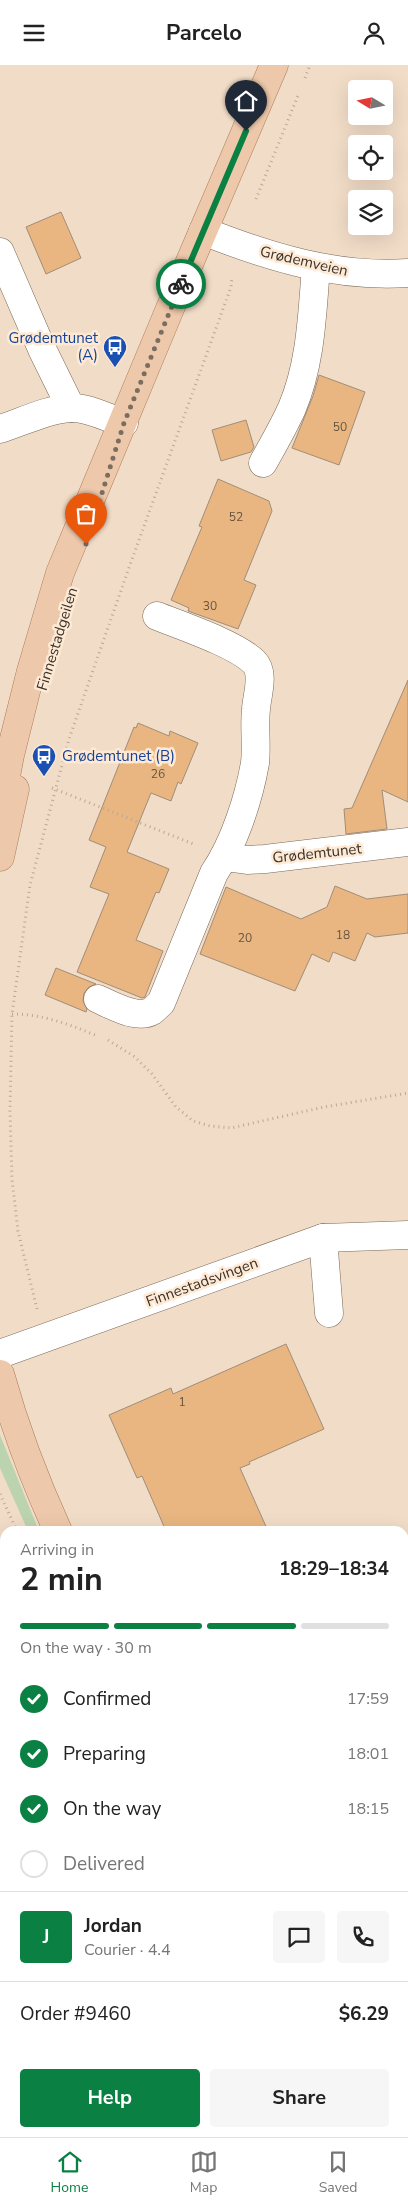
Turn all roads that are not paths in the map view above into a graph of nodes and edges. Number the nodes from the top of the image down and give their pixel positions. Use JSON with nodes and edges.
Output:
{"nodes":[{"id":1,"x":274,"y":65,"type":"edge"},
{"id":2,"x":203,"y":231,"type":"junction"},
{"id":3,"x":0,"y":252,"type":"edge"},
{"id":4,"x":316,"y":267,"type":"junction"},
{"id":5,"x":408,"y":273,"type":"edge"},
{"id":6,"x":72,"y":408,"type":"junction"},
{"id":7,"x":124,"y":423,"type":"junction"},
{"id":8,"x":0,"y":429,"type":"edge"},
{"id":9,"x":263,"y":463,"type":"dead end"},
{"id":10,"x":157,"y":616,"type":"dead end"},
{"id":11,"x":0,"y":807,"type":"edge"},
{"id":12,"x":408,"y":842,"type":"edge"},
{"id":13,"x":0,"y":857,"type":"edge"},
{"id":14,"x":225,"y":857,"type":"junction"},
{"id":15,"x":98,"y":999,"type":"dead end"},
{"id":16,"x":408,"y":1235,"type":"edge"},
{"id":17,"x":323,"y":1238,"type":"junction"},
{"id":18,"x":328,"y":1313,"type":"dead end"},
{"id":19,"x":0,"y":1354,"type":"edge"},
{"id":20,"x":0,"y":1374,"type":"edge"},
{"id":21,"x":56,"y":1526,"type":"edge"}],
"edges":[{"from":1,"to":2,"type":"main road","name":"Finnestadgeilen"},
{"from":2,"to":4,"type":"street","name":"Grødemveien"},
{"from":2,"to":7,"type":"main road","name":"Finnestadgeilen"},
{"from":3,"to":6,"type":"street"},
{"from":4,"to":5,"type":"street","name":"Grødemveien"},
{"from":4,"to":9,"type":"street"},
{"from":6,"to":7,"type":"street"},
{"from":6,"to":8,"type":"street"},
{"from":7,"to":11,"type":"main road","name":"Finnestadgeilen"},
{"from":7,"to":13,"type":"main road","name":"Finnestadgeilen"},
{"from":10,"to":14,"type":"street"},
{"from":12,"to":14,"type":"street","name":"Grødemtunet"},
{"from":14,"to":15,"type":"street"},
{"from":16,"to":17,"type":"street","name":"Finnestadsvingen"},
{"from":17,"to":18,"type":"street"},
{"from":17,"to":19,"type":"street","name":"Finnestadsvingen"},
{"from":20,"to":21,"type":"main road"}]}
